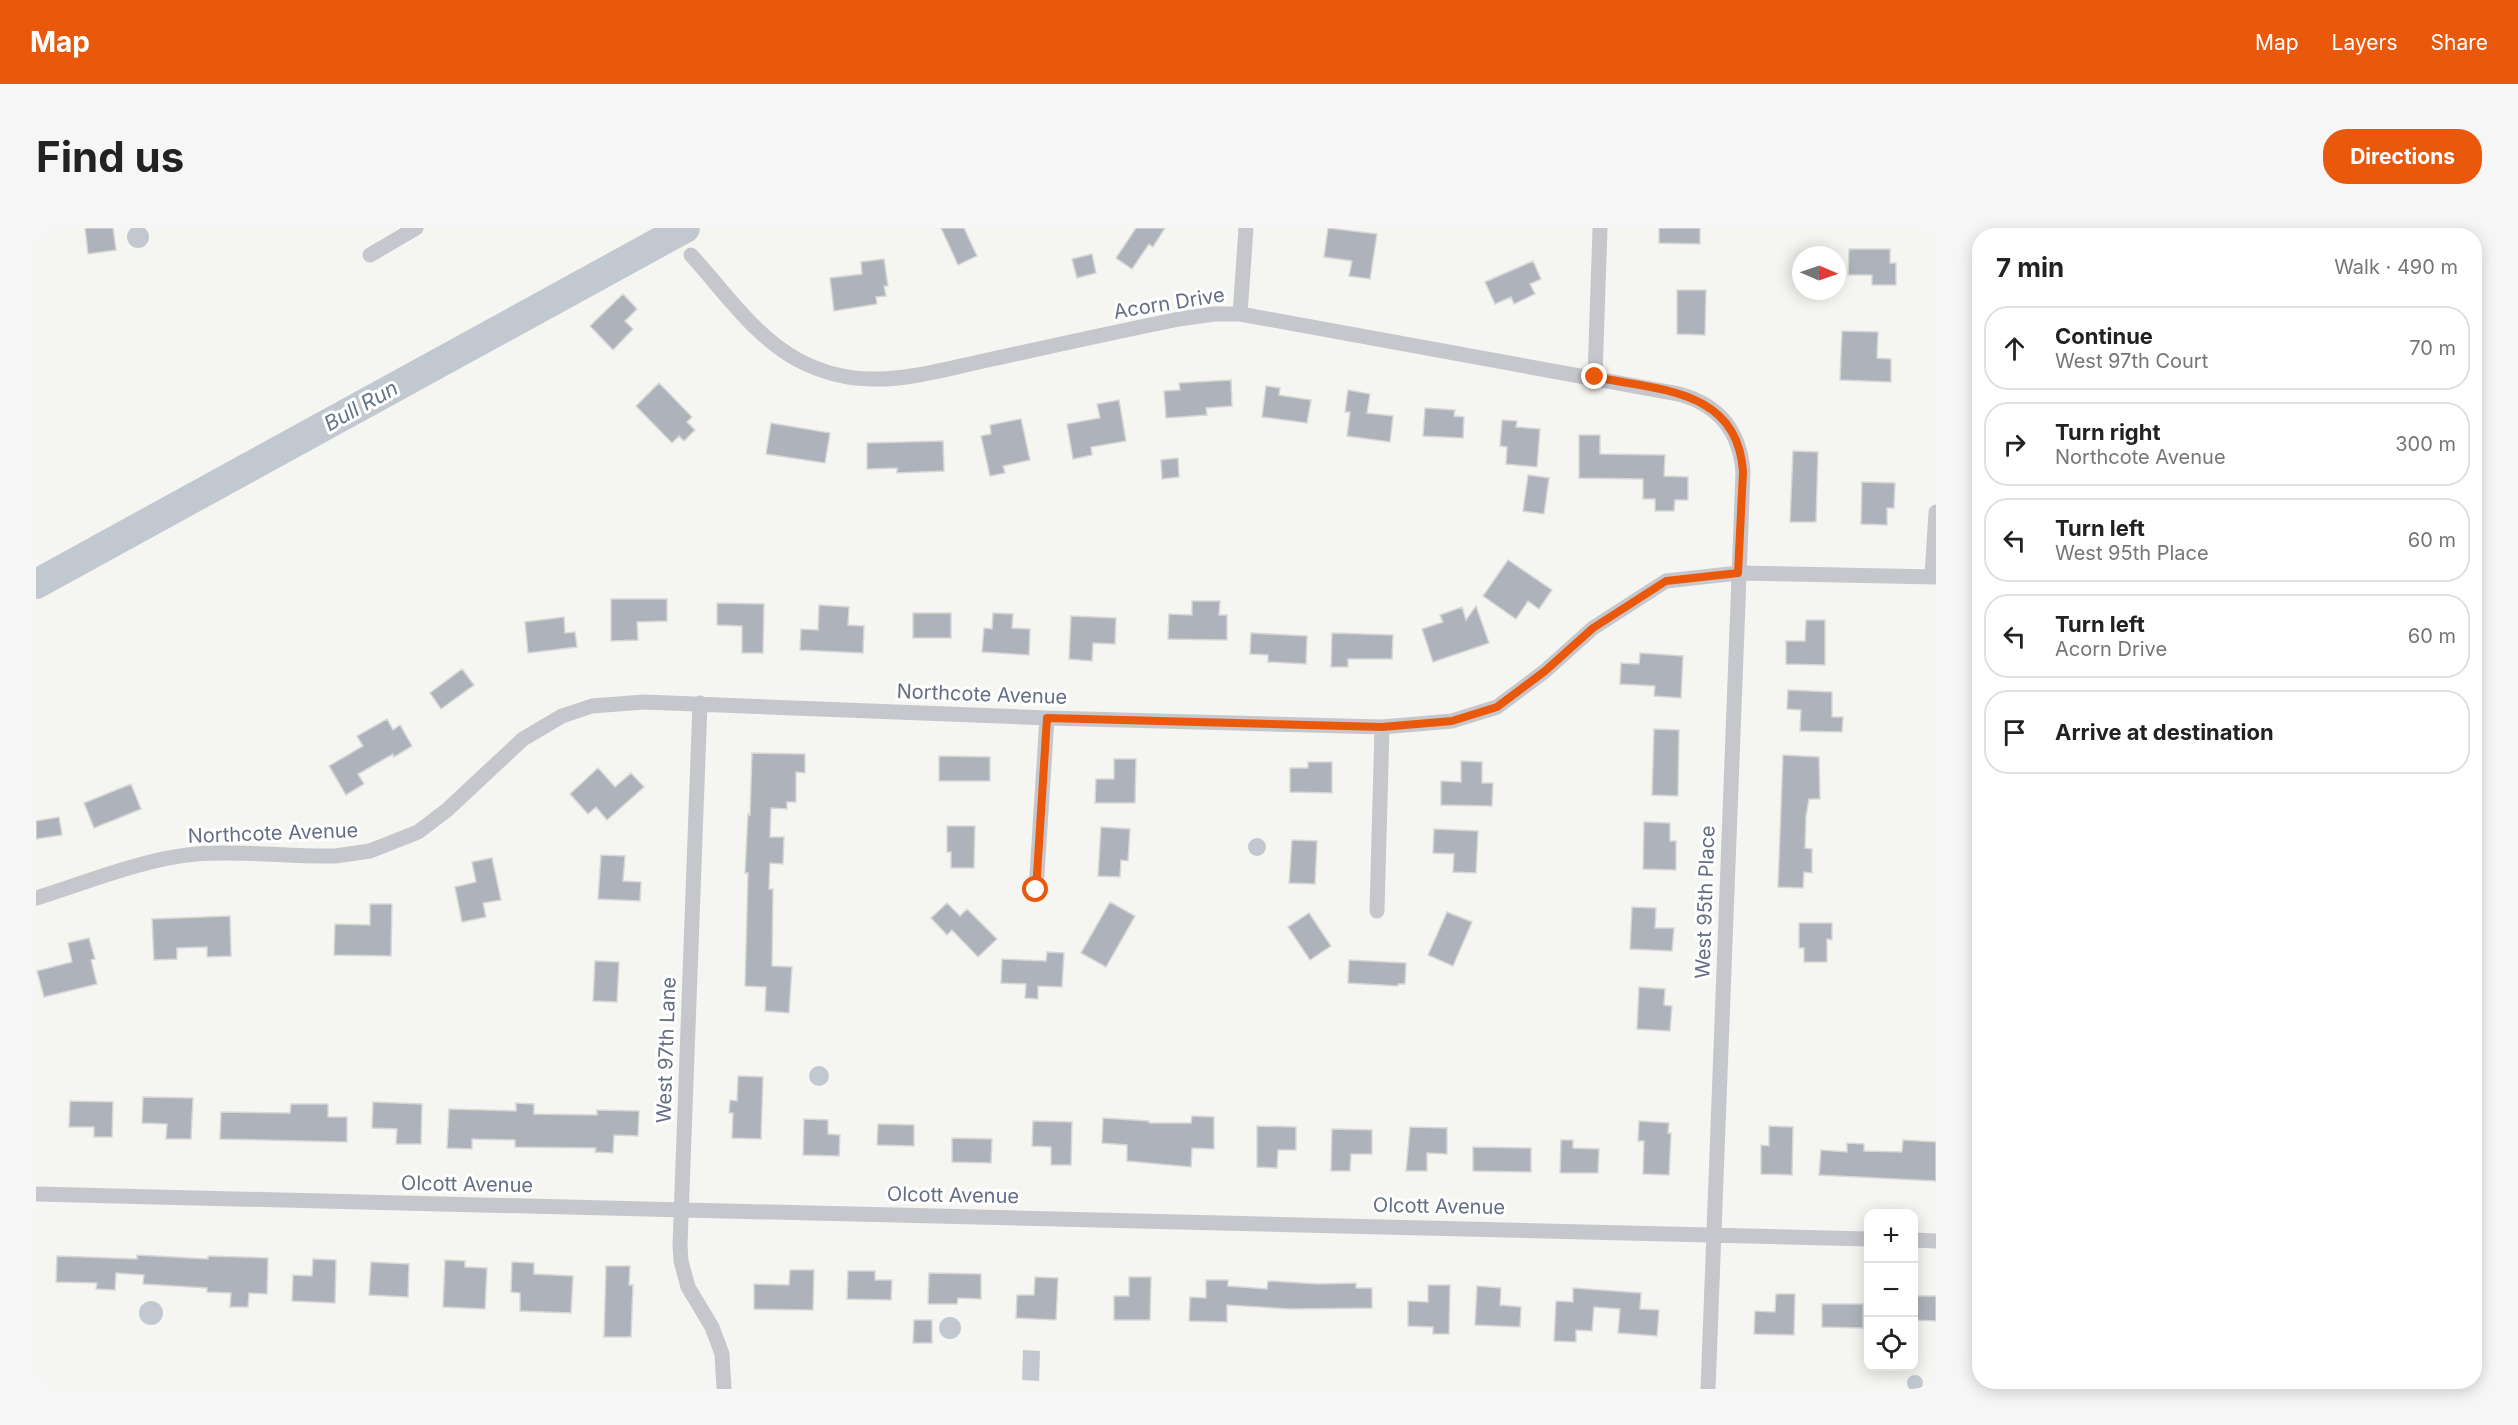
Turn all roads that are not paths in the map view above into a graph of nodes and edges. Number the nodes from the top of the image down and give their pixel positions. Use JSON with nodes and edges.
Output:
{"nodes":[{"id":1,"x":416,"y":228,"type":"edge"},
{"id":2,"x":1246,"y":228,"type":"edge"},
{"id":3,"x":1600,"y":228,"type":"edge"},
{"id":4,"x":369,"y":255,"type":"dead end"},
{"id":5,"x":692,"y":255,"type":"dead end"},
{"id":6,"x":1240,"y":314,"type":"junction"},
{"id":7,"x":1595,"y":377,"type":"junction"},
{"id":8,"x":1724,"y":421,"type":"joint"},
{"id":9,"x":1936,"y":512,"type":"edge"},
{"id":10,"x":1738,"y":573,"type":"junction"},
{"id":11,"x":1934,"y":576,"type":"edge"},
{"id":12,"x":700,"y":703,"type":"junction"},
{"id":13,"x":1047,"y":718,"type":"junction"},
{"id":14,"x":1382,"y":727,"type":"junction"},
{"id":15,"x":1036,"y":890,"type":"dead end"},
{"id":16,"x":36,"y":898,"type":"edge"},
{"id":17,"x":1377,"y":911,"type":"dead end"},
{"id":18,"x":36,"y":1194,"type":"edge"},
{"id":19,"x":681,"y":1210,"type":"junction"},
{"id":20,"x":1713,"y":1234,"type":"junction"},
{"id":21,"x":1864,"y":1239,"type":"edge"},
{"id":22,"x":1918,"y":1240,"type":"edge"},
{"id":23,"x":1936,"y":1241,"type":"edge"},
{"id":24,"x":724,"y":1389,"type":"edge"},
{"id":25,"x":1707,"y":1389,"type":"edge"}],
"edges":[{"from":1,"to":4,"type":"street"},
{"from":2,"to":6,"type":"street"},
{"from":3,"to":7,"type":"street"},
{"from":5,"to":6,"type":"street","name":"Acorn Drive"},
{"from":6,"to":7,"type":"street","name":"Acorn Drive"},
{"from":7,"to":8,"type":"street","name":"Acorn Drive"},
{"from":8,"to":10,"type":"street","name":"West 95th Place"},
{"from":9,"to":11,"type":"street"},
{"from":10,"to":11,"type":"street","name":"Northcote Avenue"},
{"from":10,"to":14,"type":"street","name":"Northcote Avenue"},
{"from":10,"to":20,"type":"street","name":"West 95th Place"},
{"from":12,"to":13,"type":"street","name":"Northcote Avenue"},
{"from":12,"to":16,"type":"street","name":"Northcote Avenue"},
{"from":12,"to":19,"type":"street","name":"West 97th Lane"},
{"from":13,"to":14,"type":"street","name":"Northcote Avenue"},
{"from":13,"to":15,"type":"street"},
{"from":14,"to":17,"type":"street"},
{"from":18,"to":19,"type":"street","name":"Olcott Avenue"},
{"from":19,"to":20,"type":"street","name":"Olcott Avenue"},
{"from":19,"to":24,"type":"street","name":"West 97th Lane"},
{"from":20,"to":21,"type":"street","name":"Olcott Avenue"},
{"from":20,"to":25,"type":"street","name":"West 95th Place"},
{"from":22,"to":23,"type":"street"}]}
